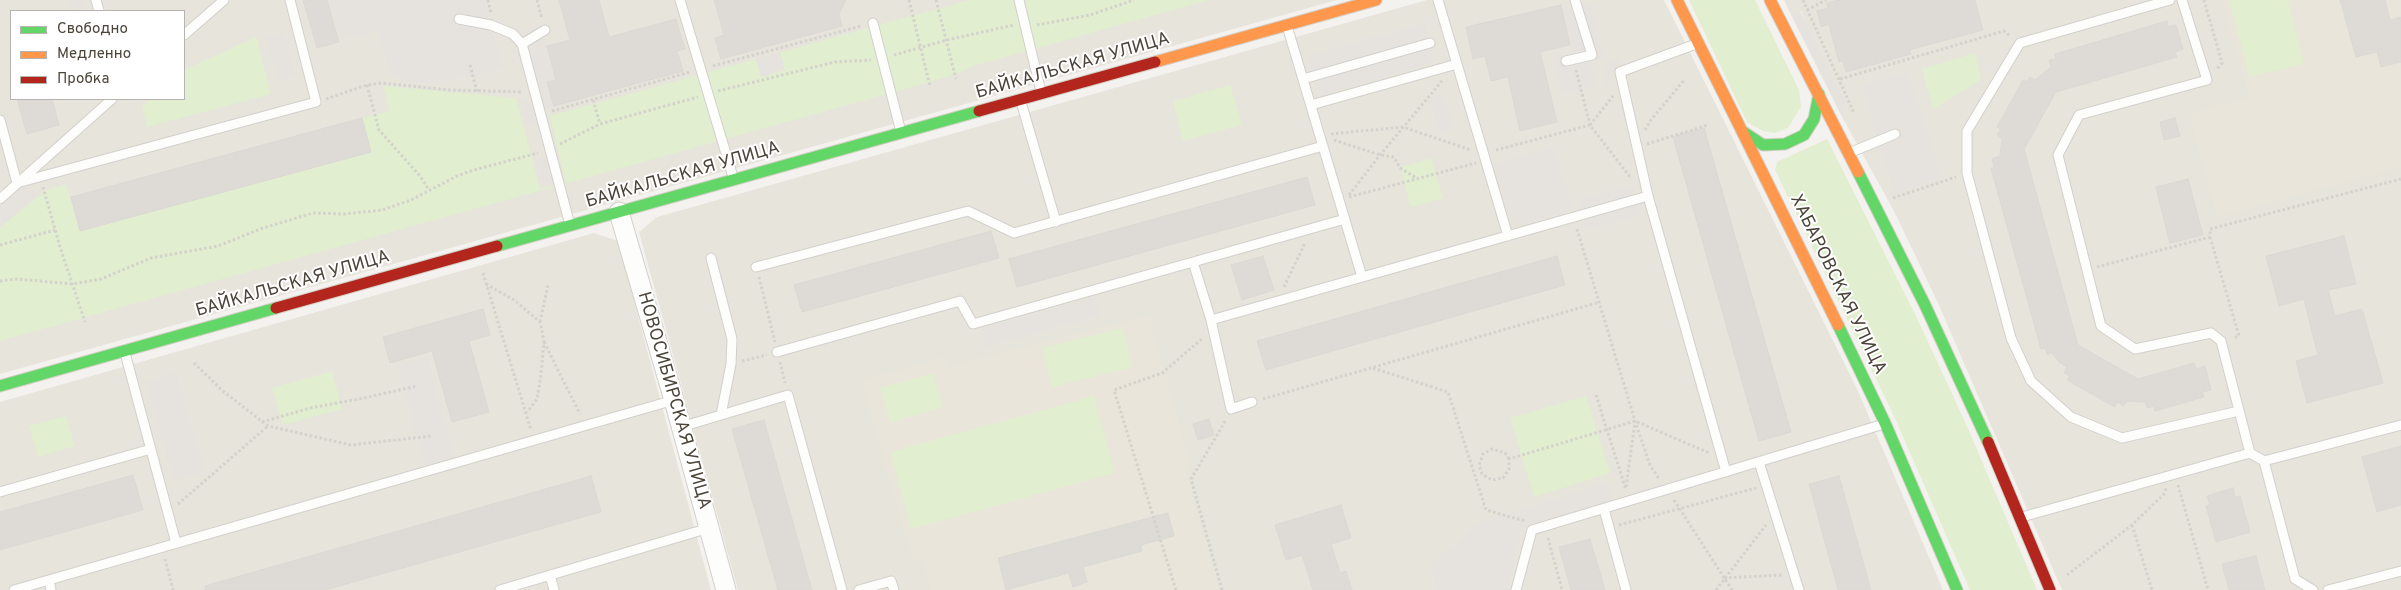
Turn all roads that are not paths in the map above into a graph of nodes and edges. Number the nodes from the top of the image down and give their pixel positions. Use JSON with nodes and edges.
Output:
{"nodes":[{"id":1,"x":224,"y":0,"type":"edge"},
{"id":2,"x":290,"y":0,"type":"edge"},
{"id":3,"x":680,"y":0,"type":"edge"},
{"id":4,"x":1019,"y":0,"type":"edge"},
{"id":5,"x":1376,"y":0,"type":"edge"},
{"id":6,"x":1438,"y":0,"type":"edge"},
{"id":7,"x":1575,"y":0,"type":"edge"},
{"id":8,"x":1677,"y":0,"type":"edge"},
{"id":9,"x":1770,"y":0,"type":"edge"},
{"id":10,"x":2170,"y":0,"type":"edge"},
{"id":11,"x":2182,"y":0,"type":"edge"},
{"id":12,"x":459,"y":19,"type":"dead end"},
{"id":13,"x":873,"y":23,"type":"dead end"},
{"id":14,"x":1287,"y":25,"type":"junction"},
{"id":15,"x":545,"y":30,"type":"road end"},
{"id":16,"x":185,"y":34,"type":"edge"},
{"id":17,"x":1430,"y":43,"type":"dead end"},
{"id":18,"x":1698,"y":43,"type":"junction"},
{"id":19,"x":522,"y":44,"type":"junction"},
{"id":20,"x":1570,"y":61,"type":"road end"},
{"id":21,"x":1457,"y":64,"type":"junction"},
{"id":22,"x":1303,"y":79,"type":"junction"},
{"id":23,"x":1041,"y":94,"type":"junction"},
{"id":24,"x":1819,"y":94,"type":"junction"},
{"id":25,"x":111,"y":100,"type":"edge"},
{"id":26,"x":1020,"y":100,"type":"junction"},
{"id":27,"x":1311,"y":105,"type":"junction"},
{"id":28,"x":0,"y":120,"type":"edge"},
{"id":29,"x":1742,"y":131,"type":"junction"},
{"id":30,"x":902,"y":133,"type":"junction"},
{"id":31,"x":1895,"y":134,"type":"dead end"},
{"id":32,"x":1323,"y":146,"type":"junction"},
{"id":33,"x":1849,"y":153,"type":"junction"},
{"id":34,"x":734,"y":180,"type":"junction"},
{"id":35,"x":16,"y":183,"type":"junction"},
{"id":36,"x":1648,"y":196,"type":"junction"},
{"id":37,"x":0,"y":199,"type":"edge"},
{"id":38,"x":619,"y":212,"type":"junction"},
{"id":39,"x":1345,"y":219,"type":"junction"},
{"id":40,"x":1056,"y":222,"type":"junction"},
{"id":41,"x":570,"y":226,"type":"junction"},
{"id":42,"x":1508,"y":236,"type":"junction"},
{"id":43,"x":711,"y":258,"type":"dead end"},
{"id":44,"x":1193,"y":262,"type":"junction"},
{"id":45,"x":756,"y":267,"type":"road end"},
{"id":46,"x":1362,"y":277,"type":"junction"},
{"id":47,"x":1211,"y":320,"type":"junction"},
{"id":48,"x":125,"y":351,"type":"junction"},
{"id":49,"x":777,"y":352,"type":"road end"},
{"id":50,"x":0,"y":386,"type":"edge"},
{"id":51,"x":674,"y":400,"type":"junction"},
{"id":52,"x":1252,"y":402,"type":"road end"},
{"id":53,"x":2239,"y":411,"type":"junction"},
{"id":54,"x":721,"y":415,"type":"junction"},
{"id":55,"x":1885,"y":423,"type":"junction"},
{"id":56,"x":2401,"y":425,"type":"edge"},
{"id":57,"x":681,"y":427,"type":"junction"},
{"id":58,"x":151,"y":449,"type":"junction"},
{"id":59,"x":2250,"y":453,"type":"junction"},
{"id":60,"x":2264,"y":461,"type":"junction"},
{"id":61,"x":1759,"y":462,"type":"junction"},
{"id":62,"x":1725,"y":467,"type":"junction"},
{"id":63,"x":0,"y":492,"type":"edge"},
{"id":64,"x":1604,"y":509,"type":"junction"},
{"id":65,"x":2019,"y":518,"type":"junction"},
{"id":66,"x":709,"y":528,"type":"junction"},
{"id":67,"x":176,"y":543,"type":"junction"},
{"id":68,"x":2401,"y":571,"type":"edge"},
{"id":69,"x":550,"y":575,"type":"junction"},
{"id":70,"x":49,"y":580,"type":"junction"},
{"id":71,"x":14,"y":590,"type":"edge"},
{"id":72,"x":52,"y":590,"type":"edge"},
{"id":73,"x":500,"y":590,"type":"edge"},
{"id":74,"x":554,"y":590,"type":"edge"},
{"id":75,"x":726,"y":590,"type":"edge"},
{"id":76,"x":842,"y":590,"type":"edge"},
{"id":77,"x":859,"y":590,"type":"edge"},
{"id":78,"x":894,"y":590,"type":"edge"},
{"id":79,"x":1516,"y":590,"type":"edge"},
{"id":80,"x":1626,"y":590,"type":"edge"},
{"id":81,"x":1799,"y":590,"type":"edge"},
{"id":82,"x":1957,"y":590,"type":"edge"},
{"id":83,"x":2050,"y":590,"type":"edge"},
{"id":84,"x":2312,"y":590,"type":"edge"},
{"id":85,"x":2328,"y":590,"type":"edge"}],
"edges":[{"from":1,"to":16,"type":"lane"},
{"from":2,"to":35,"type":"lane"},
{"from":3,"to":34,"type":"lane"},
{"from":4,"to":23,"type":"lane"},
{"from":5,"to":14,"type":"street","name":"БАЙКАЛЬСКАЯ УЛИЦА"},
{"from":6,"to":21,"type":"lane"},
{"from":7,"to":20,"type":"lane"},
{"from":8,"to":18,"type":"street","name":"ХАБАРОВСКАЯ УЛИЦА"},
{"from":9,"to":24,"type":"street"},
{"from":10,"to":53,"type":"lane"},
{"from":11,"to":53,"type":"lane"},
{"from":12,"to":19,"type":"lane"},
{"from":13,"to":30,"type":"lane"},
{"from":14,"to":22,"type":"lane"},
{"from":14,"to":23,"type":"street","name":"БАЙКАЛЬСКАЯ УЛИЦА"},
{"from":15,"to":19,"type":"lane"},
{"from":17,"to":22,"type":"lane"},
{"from":18,"to":29,"type":"street","name":"ХАБАРОВСКАЯ УЛИЦА"},
{"from":18,"to":36,"type":"lane"},
{"from":19,"to":41,"type":"lane"},
{"from":21,"to":27,"type":"lane"},
{"from":21,"to":42,"type":"lane"},
{"from":22,"to":27,"type":"lane"},
{"from":23,"to":26,"type":"street","name":"БАЙКАЛЬСКАЯ УЛИЦА"},
{"from":24,"to":29,"type":"street"},
{"from":24,"to":33,"type":"street"},
{"from":25,"to":35,"type":"lane"},
{"from":26,"to":30,"type":"street","name":"БАЙКАЛЬСКАЯ УЛИЦА"},
{"from":26,"to":40,"type":"lane"},
{"from":27,"to":32,"type":"lane"},
{"from":28,"to":35,"type":"lane"},
{"from":29,"to":55,"type":"street","name":"ХАБАРОВСКАЯ УЛИЦА"},
{"from":30,"to":34,"type":"street","name":"БАЙКАЛЬСКАЯ УЛИЦА"},
{"from":31,"to":33,"type":"lane"},
{"from":32,"to":39,"type":"lane"},
{"from":32,"to":40,"type":"lane"},
{"from":33,"to":65,"type":"street"},
{"from":34,"to":38,"type":"street","name":"БАЙКАЛЬСКАЯ УЛИЦА"},
{"from":35,"to":37,"type":"lane"},
{"from":36,"to":42,"type":"lane"},
{"from":36,"to":62,"type":"lane"},
{"from":38,"to":41,"type":"street","name":"БАЙКАЛЬСКАЯ УЛИЦА"},
{"from":38,"to":51,"type":"street","name":"НОВОСИБИРСКАЯ УЛИЦА"},
{"from":39,"to":44,"type":"lane"},
{"from":39,"to":46,"type":"lane"},
{"from":40,"to":45,"type":"lane"},
{"from":41,"to":48,"type":"street","name":"БАЙКАЛЬСКАЯ УЛИЦА"},
{"from":42,"to":46,"type":"lane"},
{"from":43,"to":54,"type":"lane"},
{"from":44,"to":47,"type":"lane"},
{"from":44,"to":49,"type":"lane"},
{"from":46,"to":47,"type":"lane"},
{"from":47,"to":52,"type":"lane"},
{"from":48,"to":50,"type":"street","name":"БАЙКАЛЬСКАЯ УЛИЦА"},
{"from":48,"to":58,"type":"lane"},
{"from":51,"to":57,"type":"street","name":"НОВОСИБИРСКАЯ УЛИЦА"},
{"from":51,"to":67,"type":"lane"},
{"from":53,"to":59,"type":"lane"},
{"from":54,"to":57,"type":"lane"},
{"from":54,"to":76,"type":"lane"},
{"from":55,"to":61,"type":"lane"},
{"from":55,"to":82,"type":"street","name":"ХАБАРОВСКАЯ УЛИЦА"},
{"from":56,"to":60,"type":"lane"},
{"from":57,"to":66,"type":"street","name":"НОВОСИБИРСКАЯ УЛИЦА"},
{"from":58,"to":63,"type":"lane"},
{"from":58,"to":67,"type":"lane"},
{"from":59,"to":60,"type":"lane"},
{"from":59,"to":65,"type":"lane"},
{"from":60,"to":84,"type":"lane"},
{"from":61,"to":62,"type":"lane"},
{"from":61,"to":81,"type":"lane"},
{"from":62,"to":64,"type":"lane"},
{"from":64,"to":79,"type":"lane"},
{"from":64,"to":80,"type":"lane"},
{"from":65,"to":83,"type":"street"},
{"from":66,"to":69,"type":"lane"},
{"from":66,"to":75,"type":"street","name":"НОВОСИБИРСКАЯ УЛИЦА"},
{"from":67,"to":70,"type":"lane"},
{"from":68,"to":85,"type":"lane"},
{"from":69,"to":73,"type":"lane"},
{"from":69,"to":74,"type":"lane"},
{"from":70,"to":71,"type":"lane"},
{"from":70,"to":72,"type":"lane"},
{"from":77,"to":78,"type":"lane"}]}
